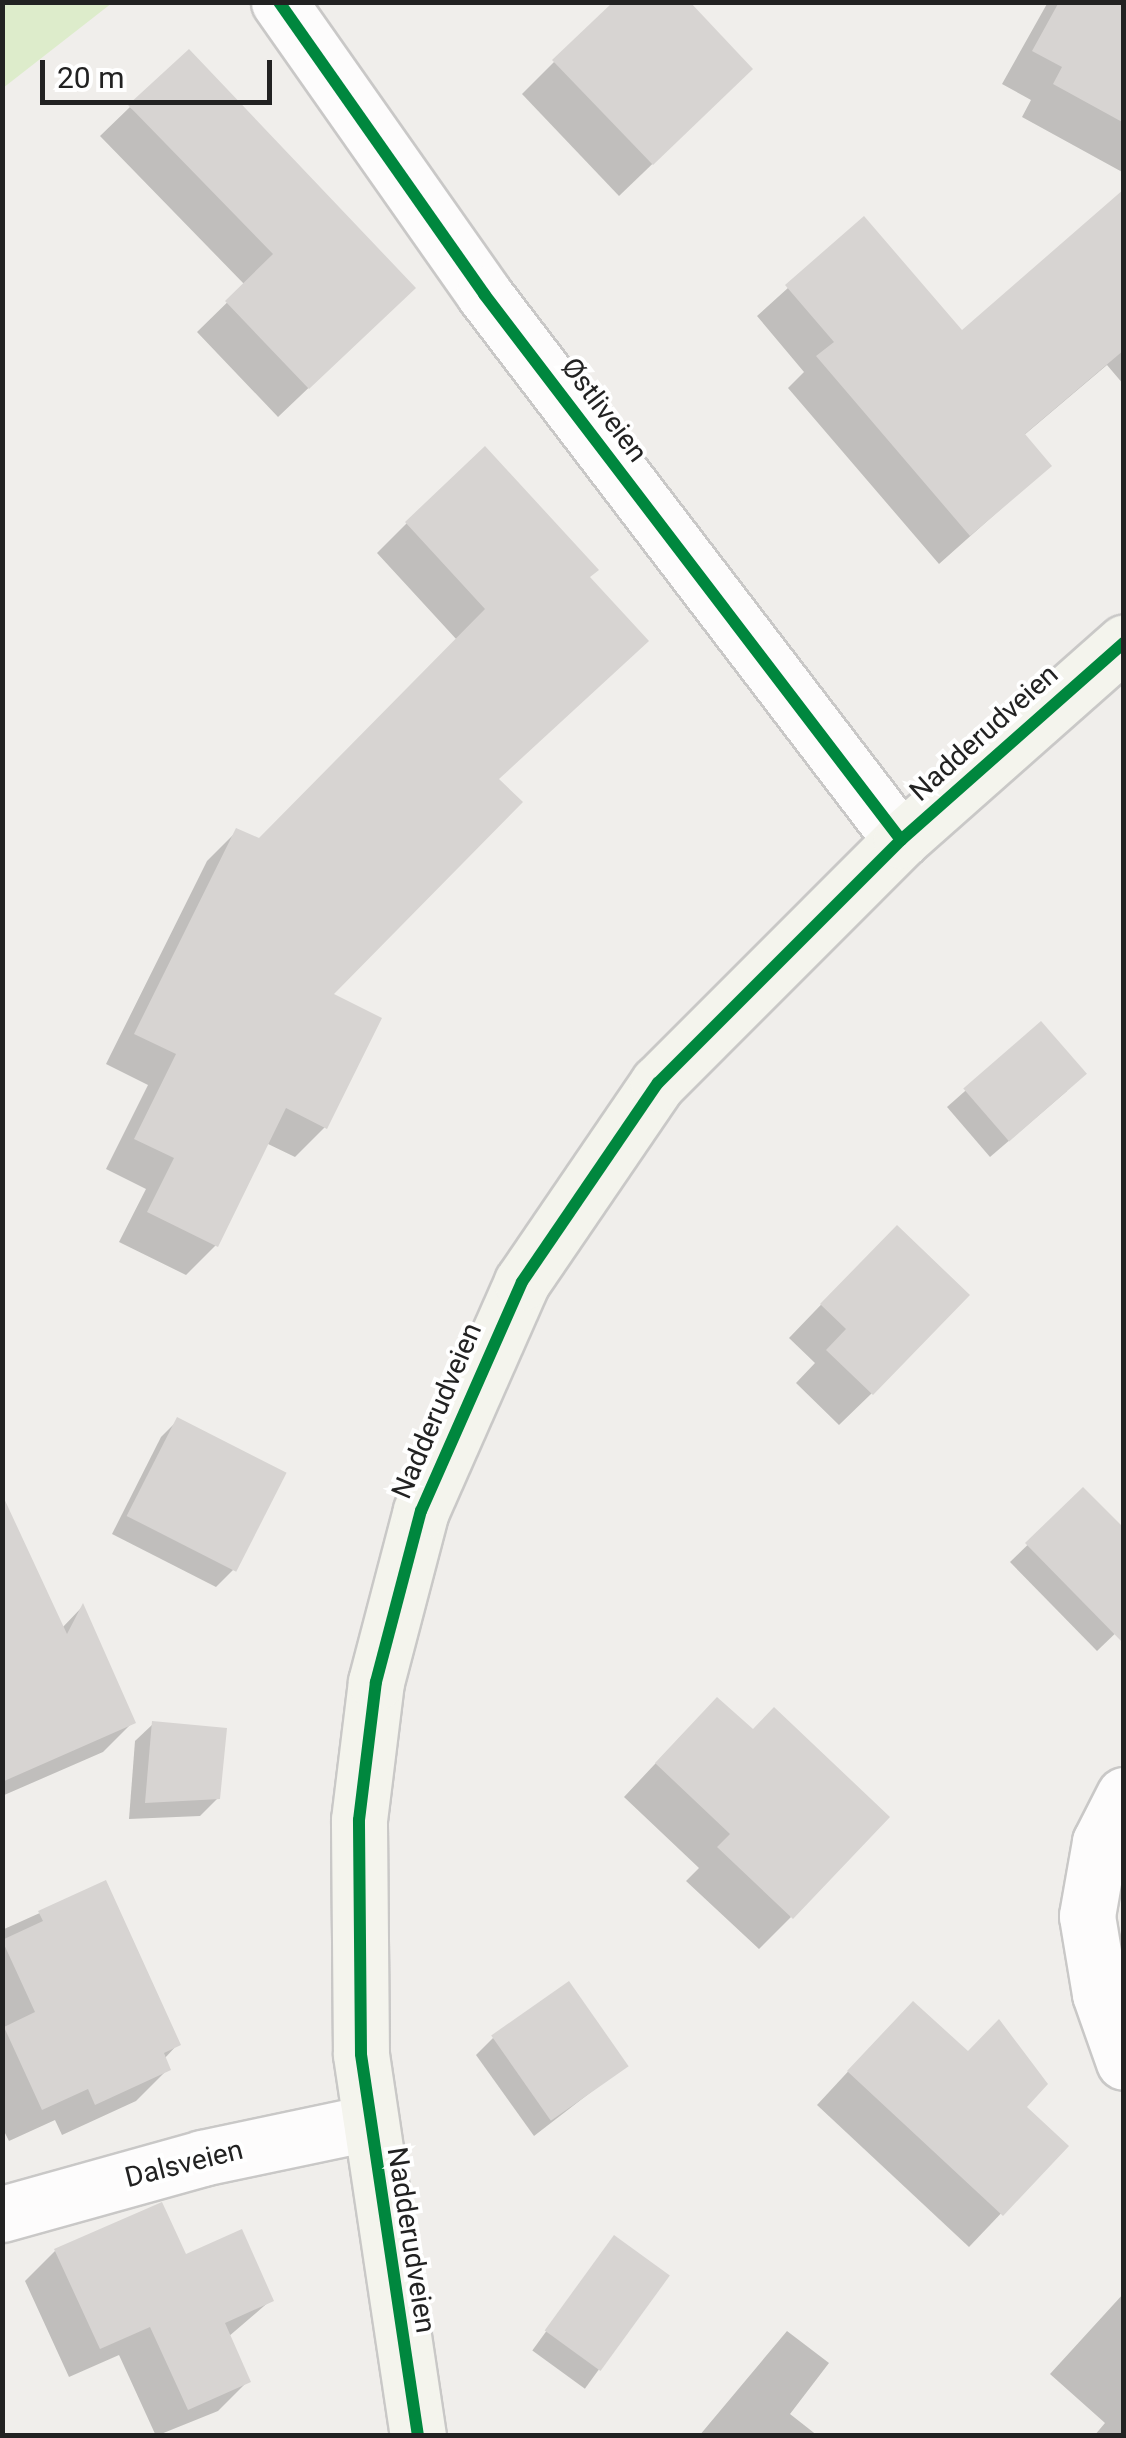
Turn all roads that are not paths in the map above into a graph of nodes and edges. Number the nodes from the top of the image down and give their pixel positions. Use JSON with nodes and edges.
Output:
{"nodes":[{"id":1,"x":279,"y":2,"type":"edge"},
{"id":2,"x":1124,"y":642,"type":"edge"},
{"id":3,"x":901,"y":840,"type":"junction"},
{"id":4,"x":1124,"y":1795,"type":"edge"},
{"id":5,"x":1124,"y":2062,"type":"edge"},
{"id":6,"x":368,"y":2123,"type":"junction"},
{"id":7,"x":2,"y":2214,"type":"edge"},
{"id":8,"x":418,"y":2436,"type":"edge"}],
"edges":[{"from":1,"to":3,"type":"street","name":"Østliveien"},
{"from":2,"to":3,"type":"main road","name":"Nadderudveien"},
{"from":3,"to":6,"type":"main road","name":"Nadderudveien"},
{"from":4,"to":5,"type":"street"},
{"from":6,"to":7,"type":"street","name":"Dalsveien"},
{"from":6,"to":8,"type":"main road","name":"Nadderudveien"}]}
